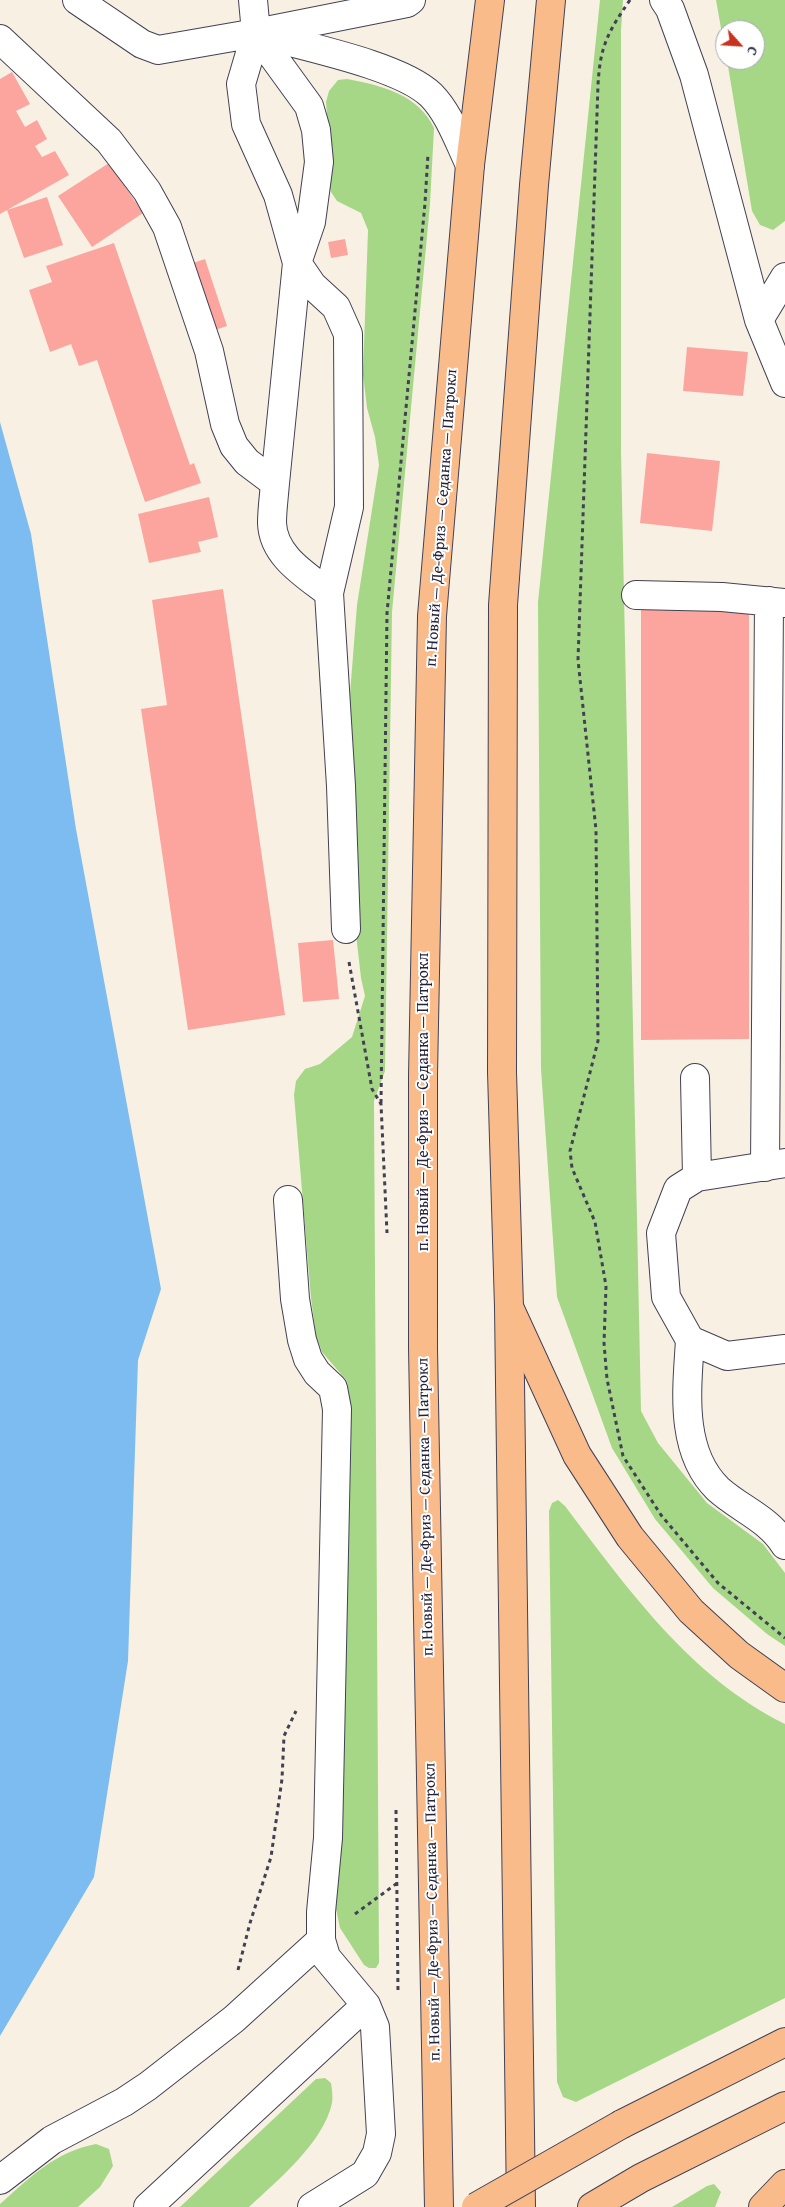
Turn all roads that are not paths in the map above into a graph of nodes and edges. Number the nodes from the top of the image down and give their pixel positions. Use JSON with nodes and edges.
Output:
{"nodes":[{"id":1,"x":77,"y":0,"type":"edge"},
{"id":2,"x":254,"y":0,"type":"edge"},
{"id":3,"x":411,"y":0,"type":"edge"},
{"id":4,"x":490,"y":0,"type":"edge"},
{"id":5,"x":551,"y":0,"type":"edge"},
{"id":6,"x":664,"y":0,"type":"edge"},
{"id":7,"x":256,"y":33,"type":"junction"},
{"id":8,"x":0,"y":39,"type":"edge"},
{"id":9,"x":470,"y":164,"type":"junction"},
{"id":10,"x":297,"y":263,"type":"junction"},
{"id":11,"x":785,"y":277,"type":"edge"},
{"id":12,"x":759,"y":320,"type":"junction"},
{"id":13,"x":785,"y":383,"type":"edge"},
{"id":14,"x":275,"y":483,"type":"junction"},
{"id":15,"x":329,"y":593,"type":"junction"},
{"id":16,"x":636,"y":595,"type":"dead end"},
{"id":17,"x":777,"y":602,"type":"edge"},
{"id":18,"x":346,"y":929,"type":"road end"},
{"id":19,"x":694,"y":1078,"type":"dead end"},
{"id":20,"x":775,"y":1165,"type":"edge"},
{"id":21,"x":697,"y":1176,"type":"junction"},
{"id":22,"x":288,"y":1200,"type":"dead end"},
{"id":23,"x":510,"y":1307,"type":"junction"},
{"id":24,"x":690,"y":1340,"type":"junction"},
{"id":25,"x":785,"y":1349,"type":"edge"},
{"id":26,"x":785,"y":1545,"type":"edge"},
{"id":27,"x":785,"y":1688,"type":"edge"},
{"id":28,"x":321,"y":1940,"type":"junction"},
{"id":29,"x":366,"y":2005,"type":"junction"},
{"id":30,"x":785,"y":2042,"type":"edge"},
{"id":31,"x":785,"y":2106,"type":"edge"},
{"id":32,"x":0,"y":2180,"type":"edge"},
{"id":33,"x":785,"y":2184,"type":"edge"},
{"id":34,"x":148,"y":2207,"type":"edge"},
{"id":35,"x":312,"y":2207,"type":"edge"},
{"id":36,"x":439,"y":2207,"type":"edge"},
{"id":37,"x":476,"y":2207,"type":"edge"},
{"id":38,"x":522,"y":2207,"type":"edge"},
{"id":39,"x":592,"y":2207,"type":"edge"},
{"id":40,"x":763,"y":2207,"type":"edge"}],
"edges":[{"from":1,"to":7,"type":"lane"},
{"from":2,"to":7,"type":"lane"},
{"from":3,"to":7,"type":"lane"},
{"from":4,"to":9,"type":"main road","name":"п. Новый — Де-Фриз — Седанка — Патрокл"},
{"from":5,"to":23,"type":"main road"},
{"from":6,"to":12,"type":"lane"},
{"from":7,"to":9,"type":"lane"},
{"from":7,"to":10,"type":"lane"},
{"from":7,"to":10,"type":"lane"},
{"from":8,"to":14,"type":"lane"},
{"from":9,"to":36,"type":"main road","name":"п. Новый — Де-Фриз — Седанка — Патрокл"},
{"from":10,"to":14,"type":"lane"},
{"from":10,"to":15,"type":"lane"},
{"from":11,"to":12,"type":"lane"},
{"from":12,"to":13,"type":"lane"},
{"from":14,"to":15,"type":"lane"},
{"from":15,"to":18,"type":"lane"},
{"from":16,"to":17,"type":"lane"},
{"from":17,"to":20,"type":"lane"},
{"from":19,"to":21,"type":"lane"},
{"from":20,"to":21,"type":"lane"},
{"from":21,"to":24,"type":"lane"},
{"from":22,"to":28,"type":"lane"},
{"from":23,"to":27,"type":"main road"},
{"from":23,"to":38,"type":"main road"},
{"from":24,"to":25,"type":"lane"},
{"from":24,"to":26,"type":"lane"},
{"from":28,"to":29,"type":"lane"},
{"from":28,"to":32,"type":"lane"},
{"from":29,"to":34,"type":"lane"},
{"from":29,"to":35,"type":"lane"},
{"from":30,"to":37,"type":"main road","bridge":true},
{"from":31,"to":39,"type":"main road"},
{"from":33,"to":40,"type":"main road"}]}
